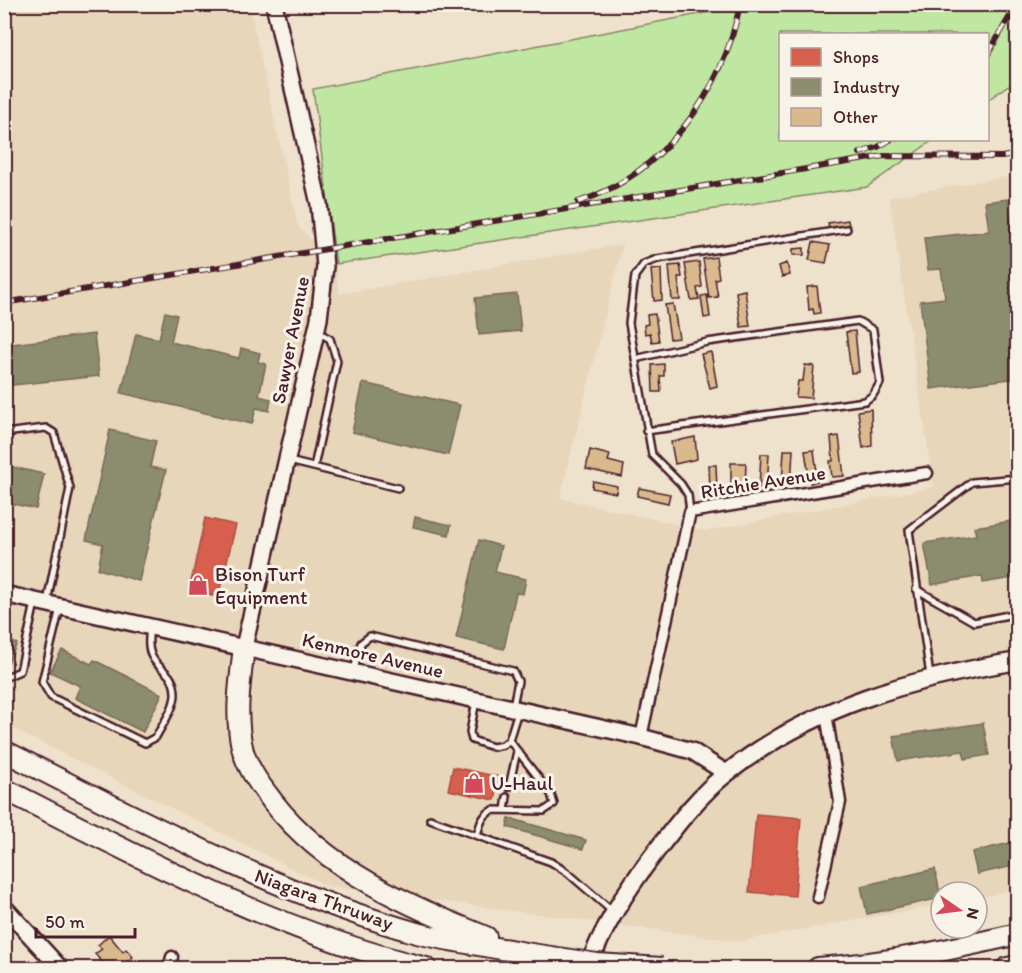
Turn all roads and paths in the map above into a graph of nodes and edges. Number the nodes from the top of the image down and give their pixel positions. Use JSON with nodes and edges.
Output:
{"nodes":[{"id":1,"x":274,"y":4,"type":"edge"},
{"id":2,"x":847,"y":229,"type":"dead end"},
{"id":3,"x":316,"y":331,"type":"junction"},
{"id":4,"x":635,"y":359,"type":"junction"},
{"id":5,"x":646,"y":431,"type":"junction"},
{"id":6,"x":4,"y":433,"type":"edge"},
{"id":7,"x":287,"y":461,"type":"junction"},
{"id":8,"x":314,"y":467,"type":"junction"},
{"id":9,"x":927,"y":473,"type":"dead end"},
{"id":10,"x":1017,"y":478,"type":"edge"},
{"id":11,"x":398,"y":488,"type":"dead end"},
{"id":12,"x":690,"y":512,"type":"junction"},
{"id":13,"x":916,"y":589,"type":"junction"},
{"id":14,"x":4,"y":594,"type":"edge"},
{"id":15,"x":47,"y":604,"type":"junction"},
{"id":16,"x":1017,"y":613,"type":"edge"},
{"id":17,"x":151,"y":627,"type":"junction"},
{"id":18,"x":244,"y":647,"type":"junction"},
{"id":19,"x":1017,"y":661,"type":"edge"},
{"id":20,"x":353,"y":672,"type":"junction"},
{"id":21,"x":931,"y":677,"type":"junction"},
{"id":22,"x":4,"y":678,"type":"edge"},
{"id":23,"x":476,"y":700,"type":"junction"},
{"id":24,"x":515,"y":709,"type":"junction"},
{"id":25,"x":826,"y":713,"type":"junction"},
{"id":26,"x":641,"y":737,"type":"junction"},
{"id":27,"x":509,"y":740,"type":"junction"},
{"id":28,"x":4,"y":751,"type":"edge"},
{"id":29,"x":518,"y":751,"type":"junction"},
{"id":30,"x":726,"y":773,"type":"junction"},
{"id":31,"x":509,"y":787,"type":"dead end"},
{"id":32,"x":4,"y":789,"type":"edge"},
{"id":33,"x":507,"y":797,"type":"dead end"},
{"id":34,"x":505,"y":810,"type":"junction"},
{"id":35,"x":430,"y":819,"type":"dead end"},
{"id":36,"x":477,"y":835,"type":"junction"},
{"id":37,"x":818,"y":897,"type":"dead end"},
{"id":38,"x":4,"y":907,"type":"edge"},
{"id":39,"x":614,"y":913,"type":"junction"},
{"id":40,"x":1017,"y":934,"type":"edge"},
{"id":41,"x":525,"y":953,"type":"junction"},
{"id":42,"x":172,"y":957,"type":"dead end"},
{"id":43,"x":1017,"y":966,"type":"edge"},
{"id":44,"x":662,"y":968,"type":"edge"},
{"id":45,"x":60,"y":969,"type":"edge"},
{"id":46,"x":169,"y":969,"type":"edge"},
{"id":47,"x":426,"y":969,"type":"edge"},
{"id":48,"x":588,"y":969,"type":"edge"},
{"id":49,"x":668,"y":969,"type":"edge"},
{"id":50,"x":818,"y":969,"type":"edge"},
{"id":51,"x":1007,"y":969,"type":"edge"}],
"edges":[{"from":1,"to":3,"type":"street","name":"Sawyer Avenue"},
{"from":2,"to":4,"type":"lane"},
{"from":3,"to":7,"type":"street","name":"Sawyer Avenue"},
{"from":3,"to":8,"type":"lane"},
{"from":4,"to":5,"type":"lane"},
{"from":4,"to":5,"type":"lane"},
{"from":5,"to":12,"type":"lane"},
{"from":6,"to":15,"type":"lane"},
{"from":7,"to":8,"type":"lane"},
{"from":7,"to":18,"type":"street","name":"Sawyer Avenue"},
{"from":8,"to":11,"type":"lane"},
{"from":9,"to":12,"type":"street","name":"Ritchie Avenue"},
{"from":10,"to":13,"type":"lane"},
{"from":12,"to":26,"type":"street","name":"Ritchie Avenue"},
{"from":13,"to":16,"type":"lane"},
{"from":13,"to":21,"type":"lane"},
{"from":14,"to":15,"type":"street","name":"Kenmore Avenue"},
{"from":15,"to":17,"type":"street","name":"Kenmore Avenue"},
{"from":15,"to":17,"type":"lane"},
{"from":15,"to":22,"type":"lane"},
{"from":17,"to":18,"type":"street","name":"Kenmore Avenue"},
{"from":18,"to":20,"type":"street","name":"Kenmore Avenue"},
{"from":18,"to":41,"type":"highway"},
{"from":19,"to":21,"type":"main road"},
{"from":20,"to":23,"type":"street","name":"Kenmore Avenue"},
{"from":20,"to":24,"type":"lane"},
{"from":21,"to":25,"type":"main road"},
{"from":23,"to":24,"type":"street","name":"Kenmore Avenue"},
{"from":23,"to":27,"type":"lane"},
{"from":24,"to":26,"type":"street","name":"Kenmore Avenue"},
{"from":24,"to":27,"type":"lane"},
{"from":25,"to":30,"type":"main road"},
{"from":25,"to":37,"type":"street"},
{"from":26,"to":30,"type":"street","name":"Kenmore Avenue"},
{"from":27,"to":29,"type":"lane"},
{"from":28,"to":41,"type":"highway","name":"Niagara Thruway"},
{"from":29,"to":31,"type":"lane"},
{"from":29,"to":34,"type":"lane"},
{"from":30,"to":39,"type":"main road"},
{"from":32,"to":47,"type":"highway","name":"Niagara Thruway"},
{"from":33,"to":34,"type":"lane"},
{"from":34,"to":36,"type":"lane"},
{"from":35,"to":36,"type":"lane"},
{"from":36,"to":39,"type":"lane"},
{"from":38,"to":45,"type":"street"},
{"from":39,"to":48,"type":"main road"},
{"from":40,"to":50,"type":"highway"},
{"from":41,"to":44,"type":"highway","name":"Niagara Thruway","bridge":true},
{"from":42,"to":46,"type":"street"},
{"from":43,"to":51,"type":"highway"},
{"from":44,"to":49,"type":"highway","name":"Niagara Thruway"}]}
